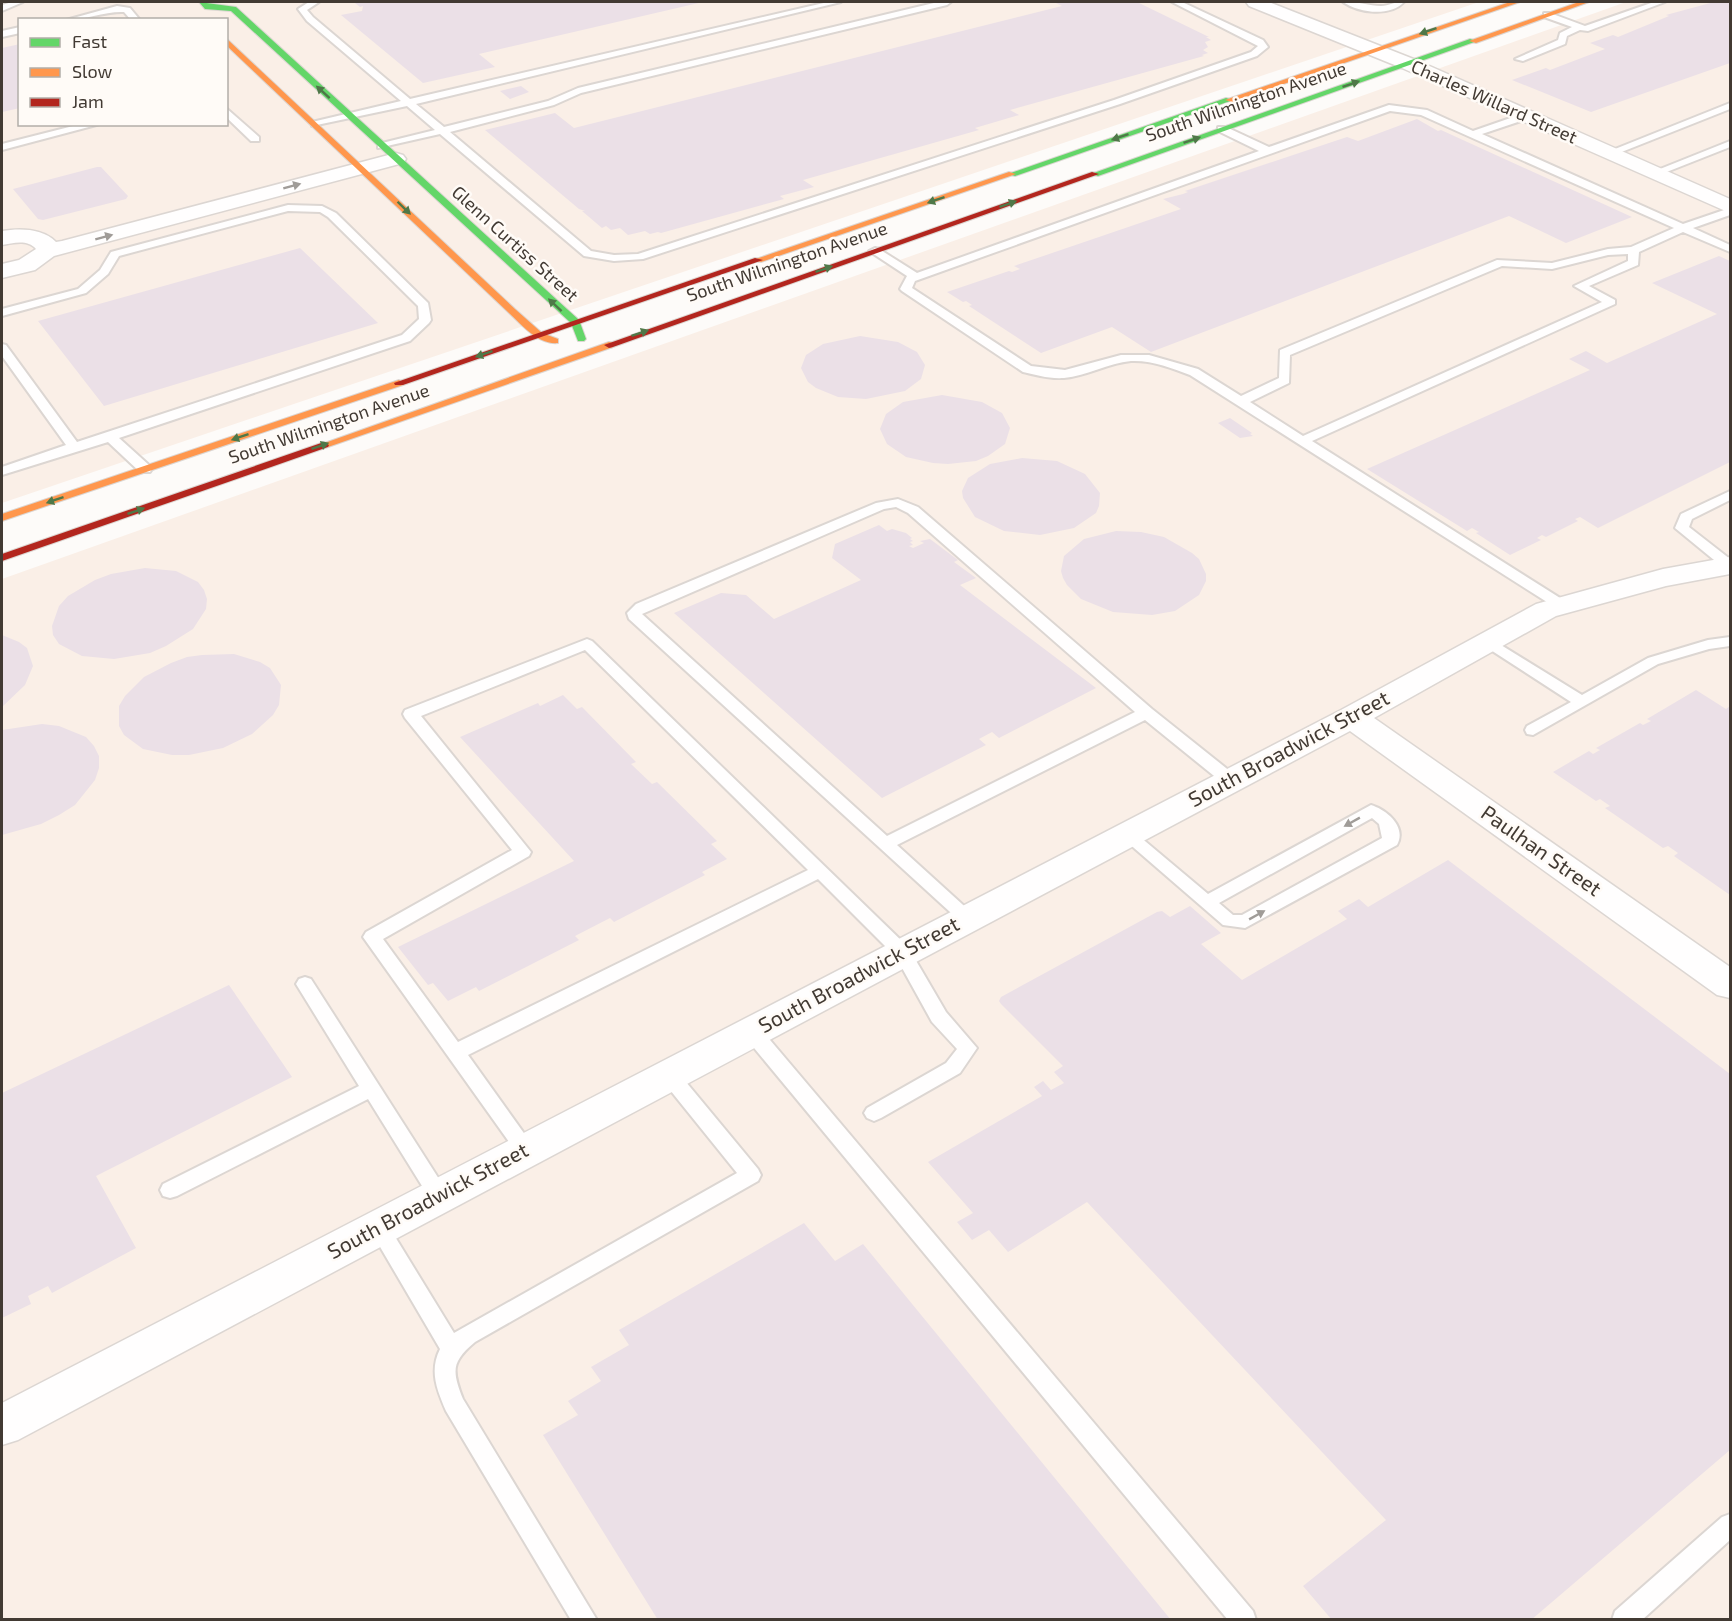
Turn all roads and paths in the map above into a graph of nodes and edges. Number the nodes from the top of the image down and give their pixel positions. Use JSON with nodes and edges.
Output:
{"nodes":[{"id":1,"x":20,"y":2,"type":"edge"},
{"id":2,"x":315,"y":2,"type":"edge"},
{"id":3,"x":837,"y":2,"type":"edge"},
{"id":4,"x":947,"y":2,"type":"edge"},
{"id":5,"x":1176,"y":2,"type":"edge"},
{"id":6,"x":1256,"y":2,"type":"edge"},
{"id":7,"x":1347,"y":2,"type":"edge"},
{"id":8,"x":1400,"y":2,"type":"edge"},
{"id":9,"x":1516,"y":2,"type":"edge"},
{"id":10,"x":1586,"y":2,"type":"edge"},
{"id":11,"x":1661,"y":2,"type":"edge"},
{"id":12,"x":2,"y":8,"type":"edge"},
{"id":13,"x":205,"y":9,"type":"edge"},
{"id":14,"x":1547,"y":15,"type":"junction"},
{"id":15,"x":79,"y":18,"type":"edge"},
{"id":16,"x":134,"y":18,"type":"edge"},
{"id":17,"x":1580,"y":27,"type":"junction"},
{"id":18,"x":18,"y":30,"type":"edge"},
{"id":19,"x":2,"y":34,"type":"edge"},
{"id":20,"x":228,"y":42,"type":"edge"},
{"id":21,"x":1374,"y":50,"type":"junction"},
{"id":22,"x":1520,"y":59,"type":"dead end"},
{"id":23,"x":1409,"y":64,"type":"junction"},
{"id":24,"x":408,"y":102,"type":"junction"},
{"id":25,"x":1731,"y":106,"type":"edge"},
{"id":26,"x":228,"y":113,"type":"edge"},
{"id":27,"x":350,"y":116,"type":"junction"},
{"id":28,"x":1526,"y":116,"type":"junction"},
{"id":29,"x":316,"y":124,"type":"junction"},
{"id":30,"x":87,"y":126,"type":"edge"},
{"id":31,"x":1222,"y":129,"type":"junction"},
{"id":32,"x":441,"y":131,"type":"junction"},
{"id":33,"x":1473,"y":134,"type":"junction"},
{"id":34,"x":255,"y":139,"type":"dead end"},
{"id":35,"x":1731,"y":144,"type":"edge"},
{"id":36,"x":2,"y":147,"type":"edge"},
{"id":37,"x":389,"y":152,"type":"junction"},
{"id":38,"x":1268,"y":152,"type":"junction"},
{"id":39,"x":1610,"y":153,"type":"junction"},
{"id":40,"x":355,"y":161,"type":"junction"},
{"id":41,"x":1655,"y":173,"type":"junction"},
{"id":42,"x":1731,"y":209,"type":"edge"},
{"id":43,"x":1683,"y":228,"type":"junction"},
{"id":44,"x":2,"y":238,"type":"edge"},
{"id":45,"x":43,"y":244,"type":"junction"},
{"id":46,"x":1731,"y":249,"type":"edge"},
{"id":47,"x":1632,"y":250,"type":"junction"},
{"id":48,"x":875,"y":251,"type":"junction"},
{"id":49,"x":2,"y":271,"type":"edge"},
{"id":50,"x":916,"y":277,"type":"junction"},
{"id":51,"x":2,"y":313,"type":"edge"},
{"id":52,"x":576,"y":322,"type":"junction"},
{"id":53,"x":539,"y":335,"type":"junction"},
{"id":54,"x":2,"y":348,"type":"edge"},
{"id":55,"x":585,"y":352,"type":"junction"},
{"id":56,"x":1240,"y":402,"type":"junction"},
{"id":57,"x":110,"y":437,"type":"junction"},
{"id":58,"x":1302,"y":441,"type":"junction"},
{"id":59,"x":74,"y":447,"type":"junction"},
{"id":60,"x":145,"y":469,"type":"junction"},
{"id":61,"x":2,"y":471,"type":"edge"},
{"id":62,"x":1731,"y":495,"type":"edge"},
{"id":63,"x":2,"y":518,"type":"edge"},
{"id":64,"x":2,"y":558,"type":"edge"},
{"id":65,"x":1730,"y":566,"type":"edge"},
{"id":66,"x":1563,"y":606,"type":"junction"},
{"id":67,"x":1488,"y":642,"type":"junction"},
{"id":68,"x":1731,"y":642,"type":"edge"},
{"id":69,"x":1582,"y":702,"type":"junction"},
{"id":70,"x":1146,"y":713,"type":"junction"},
{"id":71,"x":1352,"y":717,"type":"junction"},
{"id":72,"x":1533,"y":730,"type":"dead end"},
{"id":73,"x":1230,"y":780,"type":"junction"},
{"id":74,"x":1127,"y":835,"type":"junction"},
{"id":75,"x":885,"y":844,"type":"junction"},
{"id":76,"x":820,"y":871,"type":"junction"},
{"id":77,"x":1207,"y":902,"type":"junction"},
{"id":78,"x":967,"y":918,"type":"junction"},
{"id":79,"x":902,"y":952,"type":"junction"},
{"id":80,"x":305,"y":984,"type":"dead end"},
{"id":81,"x":1731,"y":985,"type":"edge"},
{"id":82,"x":752,"y":1032,"type":"junction"},
{"id":83,"x":456,"y":1052,"type":"junction"},
{"id":84,"x":669,"y":1075,"type":"junction"},
{"id":85,"x":371,"y":1089,"type":"junction"},
{"id":86,"x":874,"y":1113,"type":"dead end"},
{"id":87,"x":526,"y":1150,"type":"junction"},
{"id":88,"x":170,"y":1190,"type":"dead end"},
{"id":89,"x":439,"y":1196,"type":"junction"},
{"id":90,"x":379,"y":1228,"type":"junction"},
{"id":91,"x":451,"y":1348,"type":"junction"},
{"id":92,"x":2,"y":1425,"type":"edge"},
{"id":93,"x":1731,"y":1525,"type":"edge"},
{"id":94,"x":585,"y":1620,"type":"edge"},
{"id":95,"x":1244,"y":1620,"type":"edge"},
{"id":96,"x":1624,"y":1620,"type":"edge"}],
"edges":[{"from":1,"to":12,"type":"lane"},
{"from":2,"to":24,"type":"lane"},
{"from":3,"to":24,"type":"lane"},
{"from":4,"to":32,"type":"lane"},
{"from":5,"to":32,"type":"lane"},
{"from":6,"to":21,"type":"street","name":"Charles Willard Street"},
{"from":7,"to":8,"type":"lane"},
{"from":9,"to":21,"type":"main road","name":"South Wilmington Avenue","one_way":true},
{"from":10,"to":14,"type":"main road","name":"South Wilmington Avenue"},
{"from":11,"to":17,"type":"lane"},
{"from":27,"to":13,"type":"main road","name":"Glenn Curtiss Street","one_way":true},
{"from":14,"to":17,"type":"lane"},
{"from":14,"to":23,"type":"main road","name":"South Wilmington Avenue"},
{"from":15,"to":16,"type":"lane"},
{"from":17,"to":22,"type":"lane"},
{"from":18,"to":19,"type":"lane"},
{"from":20,"to":29,"type":"main road"},
{"from":21,"to":23,"type":"street","name":"Charles Willard Street"},
{"from":21,"to":52,"type":"main road","name":"South Wilmington Avenue","one_way":true},
{"from":23,"to":28,"type":"street","name":"Charles Willard Street"},
{"from":31,"to":23,"type":"main road","name":"South Wilmington Avenue","one_way":true},
{"from":24,"to":27,"type":"lane"},
{"from":24,"to":32,"type":"lane"},
{"from":25,"to":39,"type":"lane"},
{"from":26,"to":34,"type":"lane"},
{"from":27,"to":29,"type":"lane"},
{"from":27,"to":37,"type":"main road","name":"Glenn Curtiss Street"},
{"from":28,"to":33,"type":"lane"},
{"from":28,"to":39,"type":"street","name":"Charles Willard Street"},
{"from":29,"to":40,"type":"main road"},
{"from":30,"to":36,"type":"lane"},
{"from":31,"to":38,"type":"lane"},
{"from":48,"to":31,"type":"main road","name":"South Wilmington Avenue","one_way":true},
{"from":32,"to":37,"type":"lane"},
{"from":33,"to":38,"type":"lane"},
{"from":33,"to":43,"type":"lane"},
{"from":35,"to":41,"type":"lane"},
{"from":37,"to":40,"type":"street"},
{"from":52,"to":37,"type":"main road","name":"Glenn Curtiss Street","one_way":true},
{"from":38,"to":50,"type":"lane"},
{"from":39,"to":41,"type":"street","name":"Charles Willard Street"},
{"from":40,"to":45,"type":"street"},
{"from":40,"to":53,"type":"main road","one_way":true},
{"from":41,"to":42,"type":"street","name":"Charles Willard Street"},
{"from":42,"to":43,"type":"lane"},
{"from":43,"to":46,"type":"lane"},
{"from":43,"to":47,"type":"lane"},
{"from":44,"to":45,"type":"street"},
{"from":45,"to":49,"type":"street"},
{"from":47,"to":56,"type":"lane"},
{"from":47,"to":58,"type":"lane"},
{"from":48,"to":50,"type":"lane"},
{"from":55,"to":48,"type":"main road","name":"South Wilmington Avenue","one_way":true},
{"from":50,"to":56,"type":"lane"},
{"from":51,"to":57,"type":"lane"},
{"from":52,"to":53,"type":"main road","name":"South Wilmington Avenue"},
{"from":52,"to":55,"type":"main road","name":"Glenn Curtiss Street"},
{"from":53,"to":55,"type":"main road"},
{"from":53,"to":60,"type":"main road","name":"South Wilmington Avenue","one_way":true},
{"from":54,"to":59,"type":"lane"},
{"from":64,"to":55,"type":"main road","name":"South Wilmington Avenue","one_way":true},
{"from":56,"to":58,"type":"lane"},
{"from":57,"to":59,"type":"lane"},
{"from":57,"to":60,"type":"lane"},
{"from":58,"to":66,"type":"lane"},
{"from":59,"to":61,"type":"lane"},
{"from":60,"to":63,"type":"main road","name":"South Wilmington Avenue","one_way":true},
{"from":62,"to":65,"type":"lane"},
{"from":65,"to":66,"type":"street","name":"South Broadwick Street"},
{"from":66,"to":67,"type":"street","name":"South Broadwick Street"},
{"from":67,"to":69,"type":"lane"},
{"from":67,"to":71,"type":"street","name":"South Broadwick Street"},
{"from":68,"to":69,"type":"lane"},
{"from":69,"to":72,"type":"lane"},
{"from":70,"to":73,"type":"lane"},
{"from":70,"to":75,"type":"lane"},
{"from":70,"to":75,"type":"lane"},
{"from":71,"to":73,"type":"street","name":"South Broadwick Street"},
{"from":71,"to":81,"type":"street","name":"Paulhan Street"},
{"from":73,"to":74,"type":"street","name":"South Broadwick Street"},
{"from":74,"to":77,"type":"lane"},
{"from":74,"to":78,"type":"street","name":"South Broadwick Street"},
{"from":75,"to":78,"type":"lane"},
{"from":76,"to":79,"type":"lane"},
{"from":76,"to":83,"type":"lane"},
{"from":76,"to":83,"type":"lane"},
{"from":77,"to":77,"type":"lane","one_way":true},
{"from":78,"to":79,"type":"street","name":"South Broadwick Street"},
{"from":79,"to":82,"type":"street","name":"South Broadwick Street"},
{"from":79,"to":86,"type":"lane"},
{"from":80,"to":85,"type":"lane"},
{"from":82,"to":84,"type":"street","name":"South Broadwick Street"},
{"from":82,"to":95,"type":"lane"},
{"from":83,"to":87,"type":"lane"},
{"from":84,"to":87,"type":"street","name":"South Broadwick Street"},
{"from":84,"to":91,"type":"lane"},
{"from":85,"to":88,"type":"lane"},
{"from":85,"to":89,"type":"lane"},
{"from":87,"to":89,"type":"street","name":"South Broadwick Street"},
{"from":89,"to":90,"type":"street","name":"South Broadwick Street"},
{"from":90,"to":91,"type":"lane"},
{"from":90,"to":92,"type":"street","name":"South Broadwick Street"},
{"from":91,"to":94,"type":"lane"},
{"from":93,"to":96,"type":"lane"}]}
